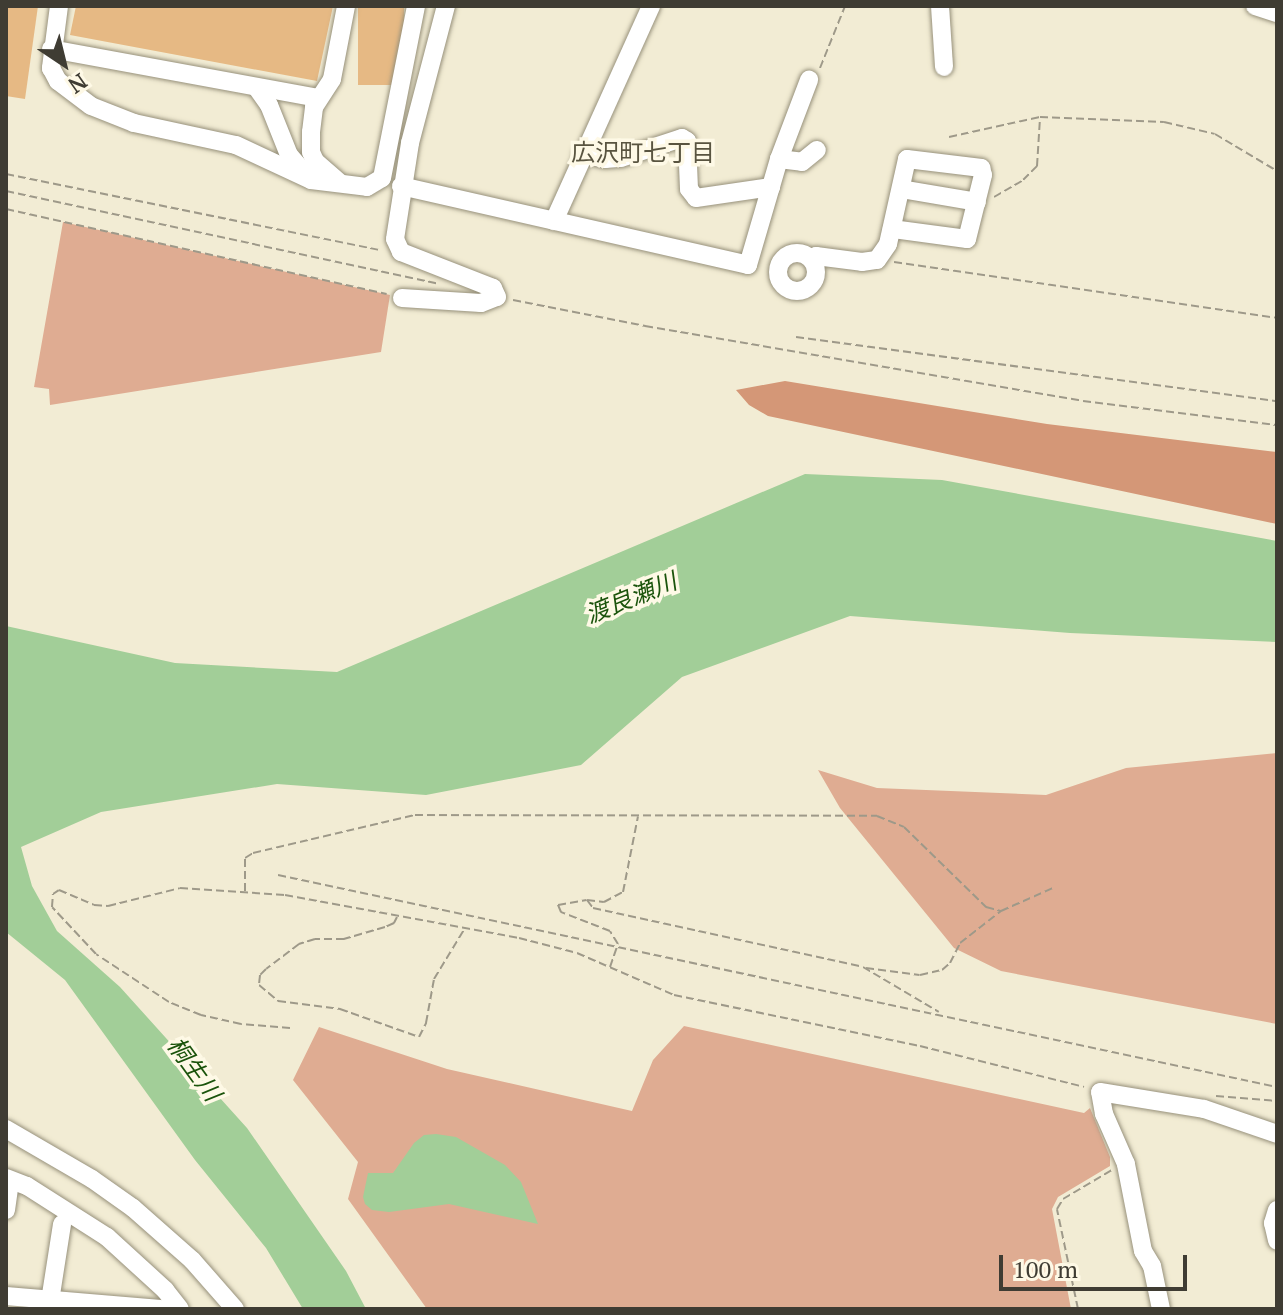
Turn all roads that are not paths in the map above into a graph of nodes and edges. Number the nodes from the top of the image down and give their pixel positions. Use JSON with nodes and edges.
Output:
{"nodes":[{"id":1,"x":59,"y":6,"type":"edge"},
{"id":2,"x":346,"y":6,"type":"edge"},
{"id":3,"x":416,"y":6,"type":"edge"},
{"id":4,"x":446,"y":6,"type":"edge"},
{"id":5,"x":651,"y":6,"type":"edge"},
{"id":6,"x":940,"y":6,"type":"edge"},
{"id":7,"x":1255,"y":6,"type":"edge"},
{"id":8,"x":1277,"y":13,"type":"edge"},
{"id":9,"x":51,"y":49,"type":"junction"},
{"id":10,"x":944,"y":67,"type":"dead end"},
{"id":11,"x":809,"y":80,"type":"road end"},
{"id":12,"x":257,"y":88,"type":"junction"},
{"id":13,"x":318,"y":98,"type":"junction"},
{"id":14,"x":401,"y":141,"type":"junction"},
{"id":15,"x":817,"y":150,"type":"dead end"},
{"id":16,"x":582,"y":154,"type":"junction"},
{"id":17,"x":779,"y":159,"type":"junction"},
{"id":18,"x":311,"y":180,"type":"junction"},
{"id":19,"x":339,"y":182,"type":"junction"},
{"id":20,"x":401,"y":186,"type":"junction"},
{"id":21,"x":771,"y":187,"type":"junction"},
{"id":22,"x":901,"y":189,"type":"junction"},
{"id":23,"x":977,"y":202,"type":"junction"},
{"id":24,"x":554,"y":221,"type":"junction"},
{"id":25,"x":892,"y":229,"type":"junction"},
{"id":26,"x":811,"y":259,"type":"junction"},
{"id":27,"x":748,"y":265,"type":"junction"},
{"id":28,"x":778,"y":271,"type":"junction"},
{"id":29,"x":402,"y":298,"type":"road end"},
{"id":30,"x":6,"y":1129,"type":"edge"},
{"id":31,"x":1277,"y":1134,"type":"edge"},
{"id":32,"x":8,"y":1179,"type":"edge"},
{"id":33,"x":6,"y":1210,"type":"edge"},
{"id":34,"x":1277,"y":1210,"type":"edge"},
{"id":35,"x":62,"y":1224,"type":"dead end"},
{"id":36,"x":1277,"y":1241,"type":"edge"},
{"id":37,"x":6,"y":1296,"type":"edge"},
{"id":38,"x":50,"y":1301,"type":"junction"},
{"id":39,"x":103,"y":1306,"type":"edge"},
{"id":40,"x":139,"y":1308,"type":"edge"},
{"id":41,"x":160,"y":1309,"type":"edge"},
{"id":42,"x":180,"y":1309,"type":"edge"},
{"id":43,"x":235,"y":1309,"type":"edge"},
{"id":44,"x":1161,"y":1309,"type":"edge"}],
"edges":[{"from":1,"to":9,"type":"street"},
{"from":2,"to":13,"type":"street"},
{"from":3,"to":14,"type":"street"},
{"from":4,"to":14,"type":"street"},
{"from":5,"to":16,"type":"street"},
{"from":6,"to":10,"type":"street"},
{"from":7,"to":8,"type":"street"},
{"from":9,"to":12,"type":"street"},
{"from":9,"to":18,"type":"street"},
{"from":11,"to":17,"type":"street"},
{"from":12,"to":13,"type":"street"},
{"from":12,"to":18,"type":"street"},
{"from":13,"to":19,"type":"street"},
{"from":14,"to":19,"type":"street"},
{"from":14,"to":20,"type":"street"},
{"from":15,"to":17,"type":"street"},
{"from":16,"to":21,"type":"street"},
{"from":16,"to":24,"type":"street"},
{"from":17,"to":21,"type":"street"},
{"from":18,"to":19,"type":"street"},
{"from":20,"to":24,"type":"street"},
{"from":20,"to":29,"type":"street"},
{"from":21,"to":27,"type":"street"},
{"from":22,"to":23,"type":"street"},
{"from":22,"to":23,"type":"street"},
{"from":22,"to":25,"type":"street"},
{"from":23,"to":25,"type":"street"},
{"from":24,"to":27,"type":"street"},
{"from":25,"to":26,"type":"street"},
{"from":26,"to":28,"type":"street"},
{"from":26,"to":28,"type":"street"},
{"from":27,"to":28,"type":"street"},
{"from":30,"to":43,"type":"street"},
{"from":31,"to":44,"type":"street"},
{"from":32,"to":33,"type":"street"},
{"from":32,"to":42,"type":"street"},
{"from":34,"to":36,"type":"street"},
{"from":35,"to":38,"type":"street"},
{"from":37,"to":38,"type":"street"},
{"from":38,"to":39,"type":"street"},
{"from":39,"to":40,"type":"street"},
{"from":40,"to":41,"type":"street"}]}
